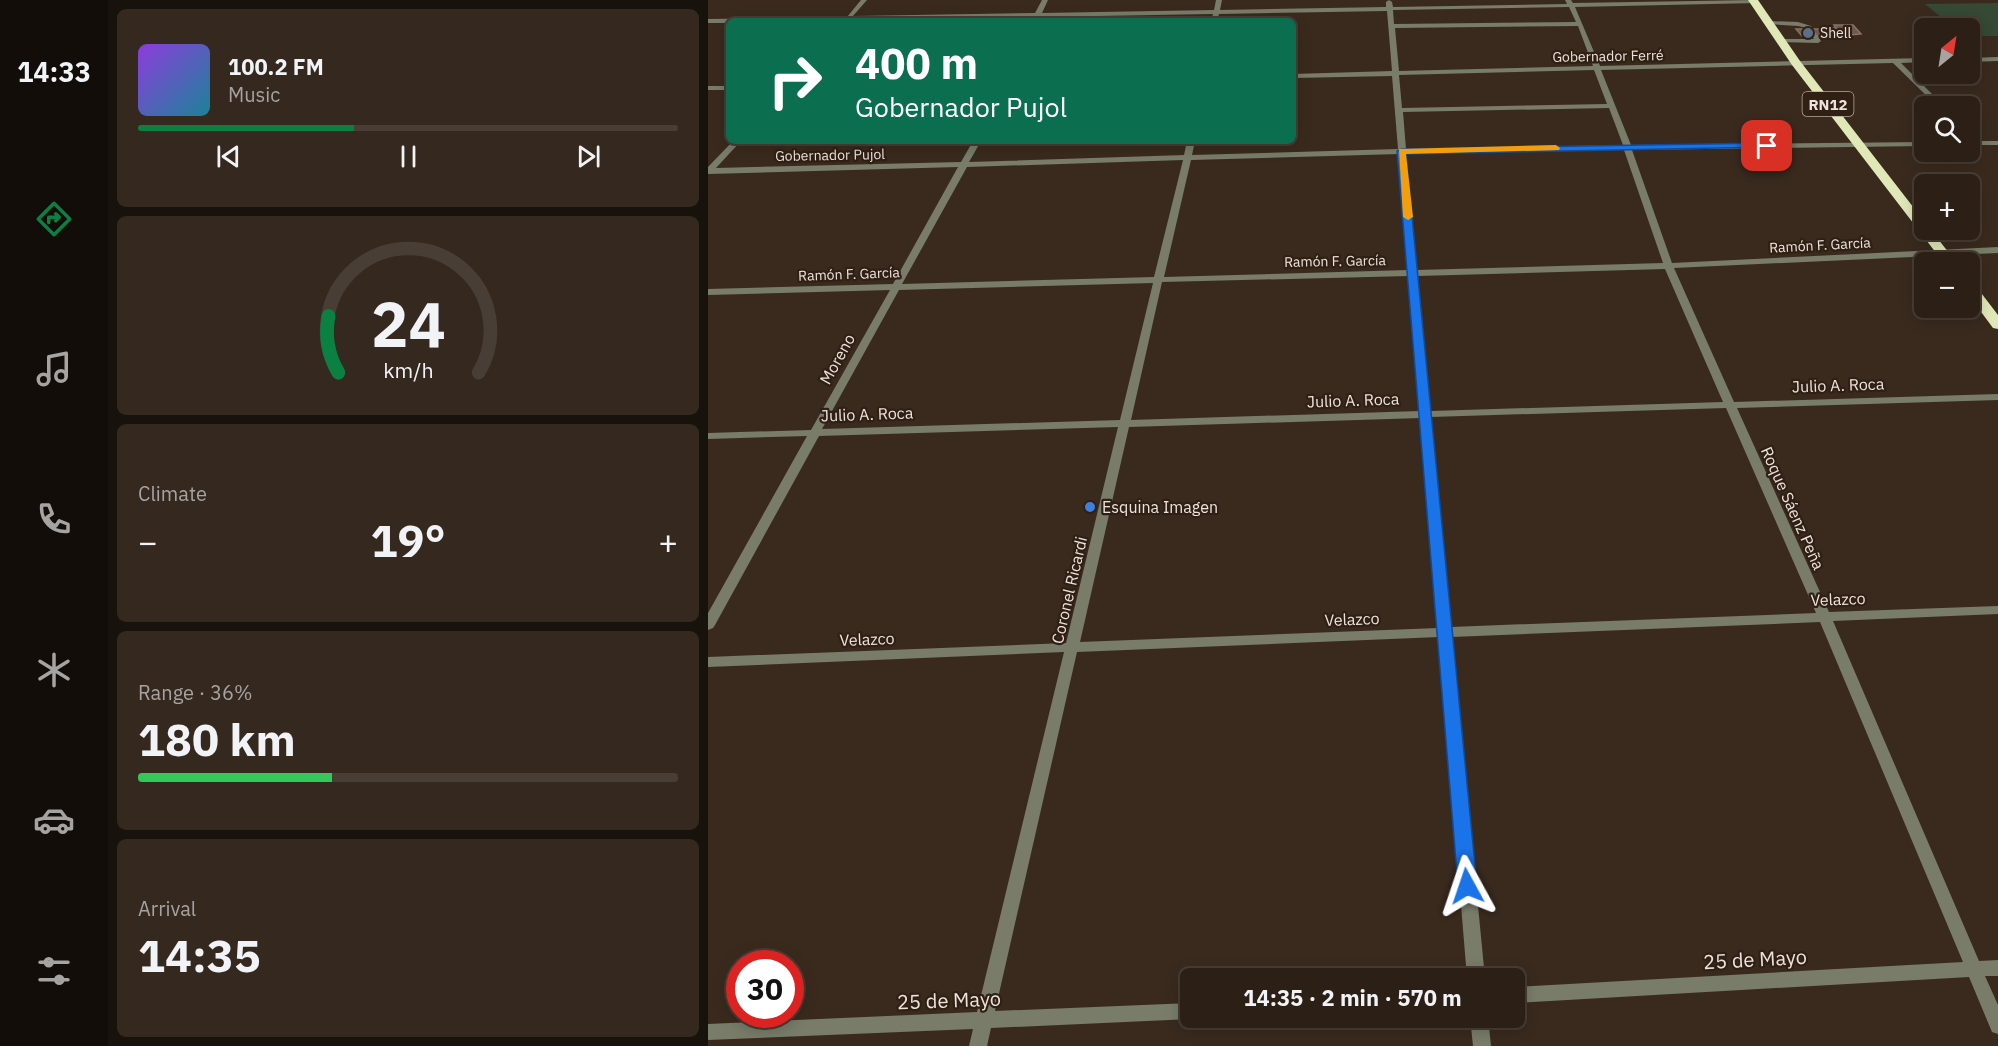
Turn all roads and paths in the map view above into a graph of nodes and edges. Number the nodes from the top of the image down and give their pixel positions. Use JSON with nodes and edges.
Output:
{"nodes":[{"id":1,"x":864,"y":0,"type":"edge"},
{"id":2,"x":1045,"y":0,"type":"edge"},
{"id":3,"x":1219,"y":0,"type":"edge"},
{"id":4,"x":1754,"y":1,"type":"edge"},
{"id":5,"x":1568,"y":2,"type":"edge"},
{"id":6,"x":1389,"y":4,"type":"edge"},
{"id":7,"x":1216,"y":11,"type":"junction"},
{"id":8,"x":849,"y":18,"type":"edge"},
{"id":9,"x":1036,"y":18,"type":"edge"},
{"id":10,"x":1215,"y":18,"type":"edge"},
{"id":11,"x":708,"y":21,"type":"edge"},
{"id":12,"x":726,"y":21,"type":"edge"},
{"id":13,"x":1769,"y":23,"type":"junction"},
{"id":14,"x":1580,"y":24,"type":"junction"},
{"id":15,"x":1391,"y":26,"type":"junction"},
{"id":16,"x":1781,"y":41,"type":"junction"},
{"id":17,"x":1998,"y":59,"type":"edge"},
{"id":18,"x":1894,"y":60,"type":"junction"},
{"id":19,"x":1914,"y":60,"type":"edge"},
{"id":20,"x":1980,"y":60,"type":"edge"},
{"id":21,"x":1796,"y":63,"type":"junction"},
{"id":22,"x":1598,"y":68,"type":"junction"},
{"id":23,"x":1395,"y":73,"type":"junction"},
{"id":24,"x":1296,"y":76,"type":"edge"},
{"id":25,"x":708,"y":88,"type":"edge"},
{"id":26,"x":726,"y":88,"type":"edge"},
{"id":27,"x":1931,"y":96,"type":"edge"},
{"id":28,"x":1610,"y":106,"type":"junction"},
{"id":29,"x":1398,"y":110,"type":"junction"},
{"id":30,"x":1980,"y":143,"type":"edge"},
{"id":31,"x":1998,"y":143,"type":"edge"},
{"id":32,"x":734,"y":144,"type":"edge"},
{"id":33,"x":975,"y":144,"type":"edge"},
{"id":34,"x":1190,"y":144,"type":"edge"},
{"id":35,"x":1914,"y":144,"type":"edge"},
{"id":36,"x":1859,"y":145,"type":"junction"},
{"id":37,"x":1627,"y":146,"type":"junction"},
{"id":38,"x":1402,"y":151,"type":"junction"},
{"id":39,"x":1188,"y":159,"type":"junction"},
{"id":40,"x":963,"y":166,"type":"junction"},
{"id":41,"x":708,"y":172,"type":"edge"},
{"id":42,"x":1914,"y":215,"type":"edge"},
{"id":43,"x":1934,"y":240,"type":"edge"},
{"id":44,"x":1998,"y":250,"type":"edge"},
{"id":45,"x":1943,"y":252,"type":"edge"},
{"id":46,"x":1980,"y":252,"type":"edge"},
{"id":47,"x":1914,"y":258,"type":"edge"},
{"id":48,"x":1668,"y":266,"type":"junction"},
{"id":49,"x":1413,"y":273,"type":"junction"},
{"id":50,"x":1160,"y":279,"type":"junction"},
{"id":51,"x":896,"y":287,"type":"junction"},
{"id":52,"x":708,"y":292,"type":"edge"},
{"id":53,"x":1980,"y":301,"type":"edge"},
{"id":54,"x":1998,"y":325,"type":"edge"},
{"id":55,"x":1998,"y":397,"type":"edge"},
{"id":56,"x":1730,"y":405,"type":"junction"},
{"id":57,"x":1425,"y":414,"type":"junction"},
{"id":58,"x":1125,"y":423,"type":"junction"},
{"id":59,"x":813,"y":432,"type":"junction"},
{"id":60,"x":708,"y":436,"type":"edge"},
{"id":61,"x":1998,"y":610,"type":"edge"},
{"id":62,"x":1824,"y":616,"type":"junction"},
{"id":63,"x":708,"y":625,"type":"edge"},
{"id":64,"x":1445,"y":632,"type":"junction"},
{"id":65,"x":1073,"y":647,"type":"junction"},
{"id":66,"x":708,"y":662,"type":"edge"},
{"id":67,"x":1475,"y":968,"type":"edge"},
{"id":68,"x":1998,"y":968,"type":"edge"},
{"id":69,"x":1976,"y":969,"type":"junction"},
{"id":70,"x":1525,"y":994,"type":"edge"},
{"id":71,"x":1180,"y":1012,"type":"edge"},
{"id":72,"x":984,"y":1021,"type":"junction"},
{"id":73,"x":1998,"y":1026,"type":"edge"},
{"id":74,"x":1480,"y":1028,"type":"edge"},
{"id":75,"x":708,"y":1032,"type":"edge"},
{"id":76,"x":978,"y":1046,"type":"edge"},
{"id":77,"x":1482,"y":1046,"type":"edge"}],
"edges":[{"from":1,"to":8,"type":"street"},
{"from":2,"to":9,"type":"street"},
{"from":3,"to":7,"type":"street"},
{"from":4,"to":5,"type":"street"},
{"from":4,"to":13,"type":"highway","number":"RN12"},
{"from":5,"to":6,"type":"street"},
{"from":5,"to":14,"type":"street","name":"Roque Sáenz Peña"},
{"from":6,"to":7,"type":"street"},
{"from":6,"to":15,"type":"street"},
{"from":7,"to":9,"type":"street"},
{"from":7,"to":10,"type":"street"},
{"from":11,"to":12,"type":"street"},
{"from":13,"to":16,"type":"highway","number":"RN12"},
{"from":13,"to":16,"type":"lane"},
{"from":14,"to":15,"type":"street"},
{"from":14,"to":22,"type":"street","name":"Roque Sáenz Peña"},
{"from":15,"to":23,"type":"street"},
{"from":16,"to":21,"type":"highway","number":"RN12"},
{"from":17,"to":20,"type":"street"},
{"from":18,"to":19,"type":"street","name":"Gobernador Ferré"},
{"from":18,"to":21,"type":"street","name":"Gobernador Ferré"},
{"from":18,"to":27,"type":"street"},
{"from":21,"to":22,"type":"street","name":"Gobernador Ferré"},
{"from":21,"to":36,"type":"highway","number":"RN12"},
{"from":22,"to":23,"type":"street","name":"Gobernador Ferré"},
{"from":22,"to":28,"type":"street","name":"Roque Sáenz Peña"},
{"from":23,"to":24,"type":"street","name":"Gobernador Ferré"},
{"from":23,"to":29,"type":"street"},
{"from":25,"to":26,"type":"street"},
{"from":28,"to":29,"type":"street"},
{"from":28,"to":37,"type":"street","name":"Roque Sáenz Peña"},
{"from":29,"to":38,"type":"street"},
{"from":30,"to":31,"type":"street"},
{"from":32,"to":41,"type":"street"},
{"from":33,"to":40,"type":"street","name":"Moreno"},
{"from":34,"to":39,"type":"street","name":"Coronel Ricardi"},
{"from":35,"to":36,"type":"street","name":"Gobernador Pujol"},
{"from":36,"to":37,"type":"street","name":"Gobernador Pujol"},
{"from":36,"to":42,"type":"highway","number":"RN12"},
{"from":37,"to":38,"type":"street","name":"Gobernador Pujol"},
{"from":37,"to":48,"type":"street","name":"Roque Sáenz Peña"},
{"from":38,"to":39,"type":"street","name":"Gobernador Pujol"},
{"from":38,"to":49,"type":"street"},
{"from":39,"to":40,"type":"street","name":"Gobernador Pujol"},
{"from":39,"to":50,"type":"street","name":"Coronel Ricardi"},
{"from":40,"to":41,"type":"street","name":"Gobernador Pujol"},
{"from":40,"to":51,"type":"street","name":"Moreno"},
{"from":43,"to":45,"type":"highway","number":"RN12"},
{"from":44,"to":46,"type":"street","name":"Ramón F. García"},
{"from":47,"to":48,"type":"street","name":"Ramón F. García"},
{"from":48,"to":49,"type":"street","name":"Ramón F. García"},
{"from":48,"to":56,"type":"street","name":"Roque Sáenz Peña"},
{"from":49,"to":50,"type":"street","name":"Ramón F. García"},
{"from":49,"to":57,"type":"street"},
{"from":50,"to":51,"type":"street","name":"Ramón F. García"},
{"from":50,"to":58,"type":"street","name":"Coronel Ricardi"},
{"from":51,"to":52,"type":"street","name":"Ramón F. García"},
{"from":51,"to":59,"type":"street","name":"Moreno"},
{"from":53,"to":54,"type":"highway"},
{"from":55,"to":56,"type":"street","name":"Julio A. Roca"},
{"from":56,"to":57,"type":"street","name":"Julio A. Roca"},
{"from":56,"to":62,"type":"street","name":"Roque Sáenz Peña"},
{"from":57,"to":58,"type":"street","name":"Julio A. Roca"},
{"from":57,"to":64,"type":"street"},
{"from":58,"to":59,"type":"street","name":"Julio A. Roca"},
{"from":58,"to":65,"type":"street","name":"Coronel Ricardi"},
{"from":59,"to":60,"type":"street","name":"Julio A. Roca"},
{"from":59,"to":63,"type":"street","name":"Moreno"},
{"from":61,"to":62,"type":"street","name":"Velazco"},
{"from":62,"to":64,"type":"street","name":"Velazco"},
{"from":62,"to":69,"type":"street","name":"Roque Sáenz Peña"},
{"from":64,"to":65,"type":"street","name":"Velazco"},
{"from":64,"to":67,"type":"street"},
{"from":65,"to":66,"type":"street","name":"Velazco"},
{"from":65,"to":72,"type":"street","name":"Coronel Ricardi"},
{"from":68,"to":69,"type":"street","name":"25 de Mayo"},
{"from":69,"to":70,"type":"street","name":"25 de Mayo"},
{"from":69,"to":73,"type":"street","name":"Roque Sáenz Peña"},
{"from":71,"to":72,"type":"street","name":"25 de Mayo"},
{"from":72,"to":75,"type":"street","name":"25 de Mayo"},
{"from":72,"to":76,"type":"street","name":"Coronel Ricardi"},
{"from":74,"to":77,"type":"street"}]}
